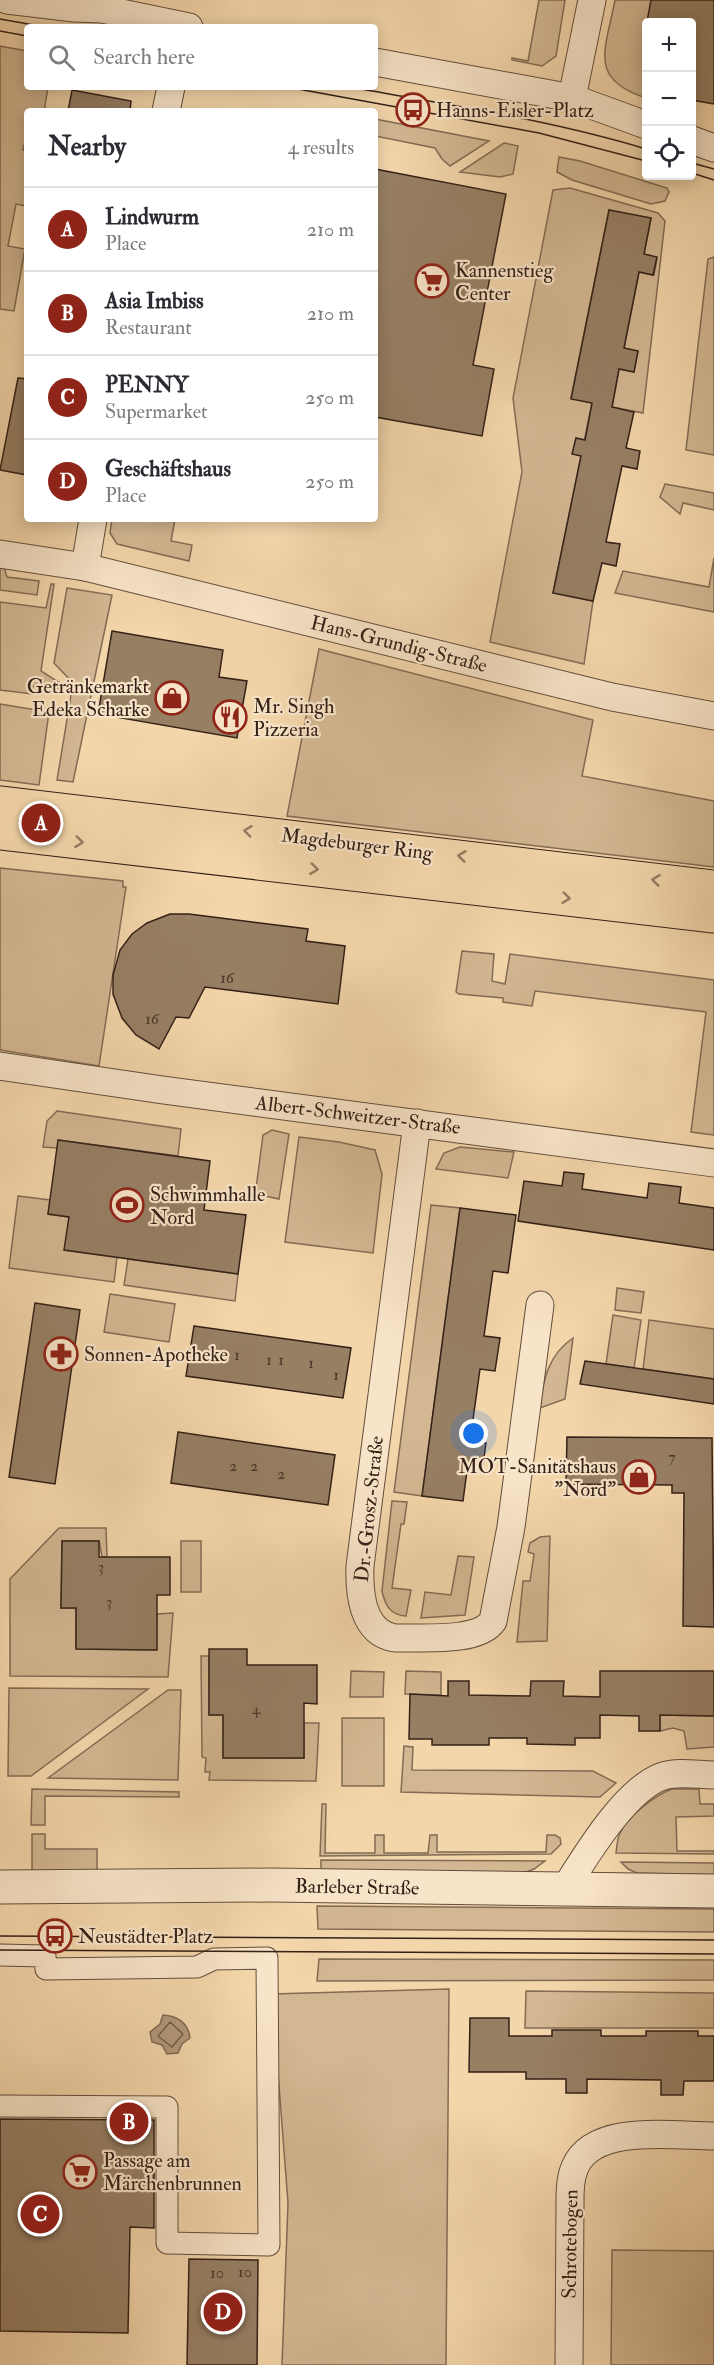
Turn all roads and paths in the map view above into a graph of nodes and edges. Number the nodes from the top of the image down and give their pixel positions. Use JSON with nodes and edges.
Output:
{"nodes":[{"id":1,"x":7,"y":0,"type":"edge"},
{"id":2,"x":592,"y":0,"type":"edge"},
{"id":3,"x":170,"y":24,"type":"edge"},
{"id":4,"x":378,"y":63,"type":"edge"},
{"id":5,"x":170,"y":90,"type":"edge"},
{"id":6,"x":572,"y":98,"type":"junction"},
{"id":7,"x":167,"y":108,"type":"edge"},
{"id":8,"x":642,"y":123,"type":"edge"},
{"id":9,"x":696,"y":141,"type":"edge"},
{"id":10,"x":714,"y":147,"type":"edge"},
{"id":11,"x":92,"y":522,"type":"edge"},
{"id":12,"x":0,"y":554,"type":"edge"},
{"id":13,"x":85,"y":567,"type":"junction"},
{"id":14,"x":714,"y":716,"type":"edge"},
{"id":15,"x":0,"y":803,"type":"edge"},
{"id":16,"x":0,"y":833,"type":"edge"},
{"id":17,"x":714,"y":887,"type":"edge"},
{"id":18,"x":714,"y":916,"type":"edge"},
{"id":19,"x":0,"y":1070,"type":"edge"},
{"id":20,"x":417,"y":1123,"type":"junction"},
{"id":21,"x":714,"y":1163,"type":"edge"},
{"id":22,"x":540,"y":1305,"type":"dead end"},
{"id":23,"x":714,"y":1775,"type":"edge"},
{"id":24,"x":0,"y":1887,"type":"edge"},
{"id":25,"x":564,"y":1890,"type":"junction"},
{"id":26,"x":714,"y":1891,"type":"edge"},
{"id":27,"x":0,"y":1955,"type":"edge"},
{"id":28,"x":0,"y":2106,"type":"edge"},
{"id":29,"x":714,"y":2136,"type":"edge"},
{"id":30,"x":569,"y":2365,"type":"edge"}],
"edges":[{"from":1,"to":3,"type":"street"},
{"from":2,"to":6,"type":"street"},
{"from":4,"to":6,"type":"street"},
{"from":5,"to":7,"type":"street"},
{"from":6,"to":8,"type":"street"},
{"from":9,"to":10,"type":"street"},
{"from":11,"to":13,"type":"street"},
{"from":12,"to":13,"type":"street","name":"Hans-Grundig-Straße"},
{"from":13,"to":14,"type":"street","name":"Hans-Grundig-Straße"},
{"from":17,"to":15,"type":"highway","name":"Magdeburger Ring","one_way":true},
{"from":16,"to":18,"type":"highway","name":"Magdeburger Ring","one_way":true},
{"from":19,"to":20,"type":"street","name":"Albert-Schweitzer-Straße"},
{"from":20,"to":21,"type":"street","name":"Albert-Schweitzer-Straße"},
{"from":20,"to":22,"type":"street","name":"Dr.-Grosz-Straße"},
{"from":23,"to":25,"type":"street"},
{"from":24,"to":25,"type":"street","name":"Barleber Straße"},
{"from":25,"to":26,"type":"street","name":"Barleber Straße"},
{"from":27,"to":28,"type":"street"},
{"from":29,"to":30,"type":"street","name":"Schrotebogen"}]}
